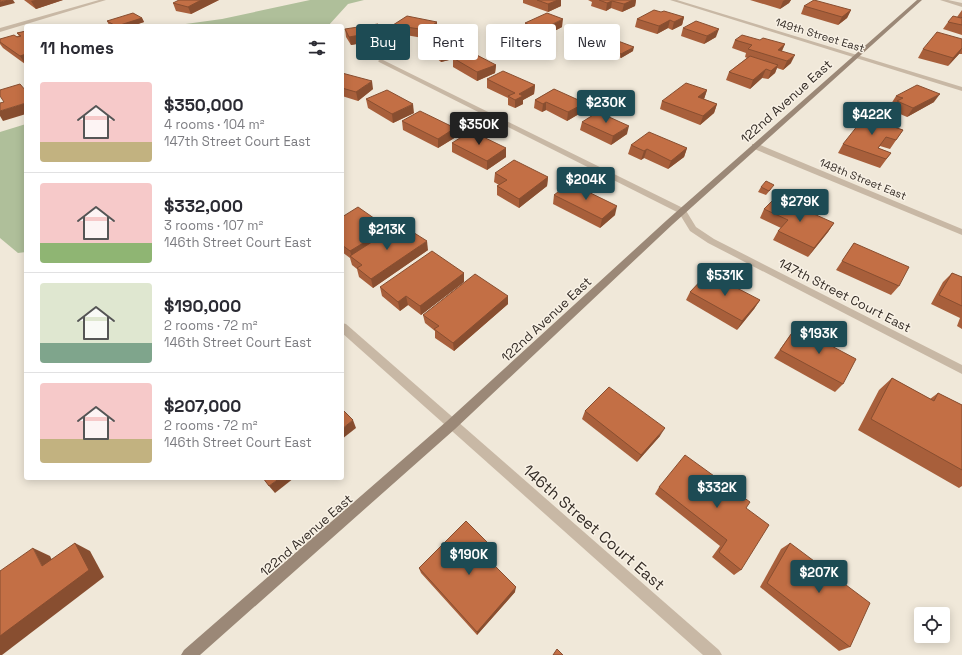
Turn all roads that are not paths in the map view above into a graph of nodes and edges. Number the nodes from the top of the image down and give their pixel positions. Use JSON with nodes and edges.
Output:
{"nodes":[{"id":1,"x":104,"y":0,"type":"edge"},
{"id":2,"x":672,"y":0,"type":"edge"},
{"id":3,"x":920,"y":0,"type":"edge"},
{"id":4,"x":942,"y":0,"type":"edge"},
{"id":5,"x":962,"y":5,"type":"edge"},
{"id":6,"x":0,"y":30,"type":"edge"},
{"id":7,"x":856,"y":57,"type":"junction"},
{"id":8,"x":381,"y":62,"type":"dead end"},
{"id":9,"x":962,"y":89,"type":"edge"},
{"id":10,"x":755,"y":146,"type":"junction"},
{"id":11,"x":682,"y":211,"type":"junction"},
{"id":12,"x":962,"y":232,"type":"edge"},
{"id":13,"x":344,"y":329,"type":"edge"},
{"id":14,"x":962,"y":370,"type":"edge"},
{"id":15,"x":451,"y":425,"type":"junction"},
{"id":16,"x":189,"y":655,"type":"edge"},
{"id":17,"x":714,"y":655,"type":"edge"}],
"edges":[{"from":1,"to":6,"type":"street"},
{"from":2,"to":7,"type":"street","name":"149th Street East"},
{"from":3,"to":7,"type":"main road","name":"122nd Avenue East"},
{"from":4,"to":5,"type":"street"},
{"from":7,"to":9,"type":"street","name":"149th Street East"},
{"from":7,"to":10,"type":"main road","name":"122nd Avenue East"},
{"from":8,"to":11,"type":"street"},
{"from":10,"to":11,"type":"main road","name":"122nd Avenue East"},
{"from":10,"to":12,"type":"street","name":"148th Street East"},
{"from":11,"to":14,"type":"street","name":"147th Street Court East"},
{"from":11,"to":15,"type":"main road","name":"122nd Avenue East"},
{"from":13,"to":15,"type":"street","name":"146th Street Court East"},
{"from":15,"to":16,"type":"main road","name":"122nd Avenue East"},
{"from":15,"to":17,"type":"street","name":"146th Street Court East"}]}
